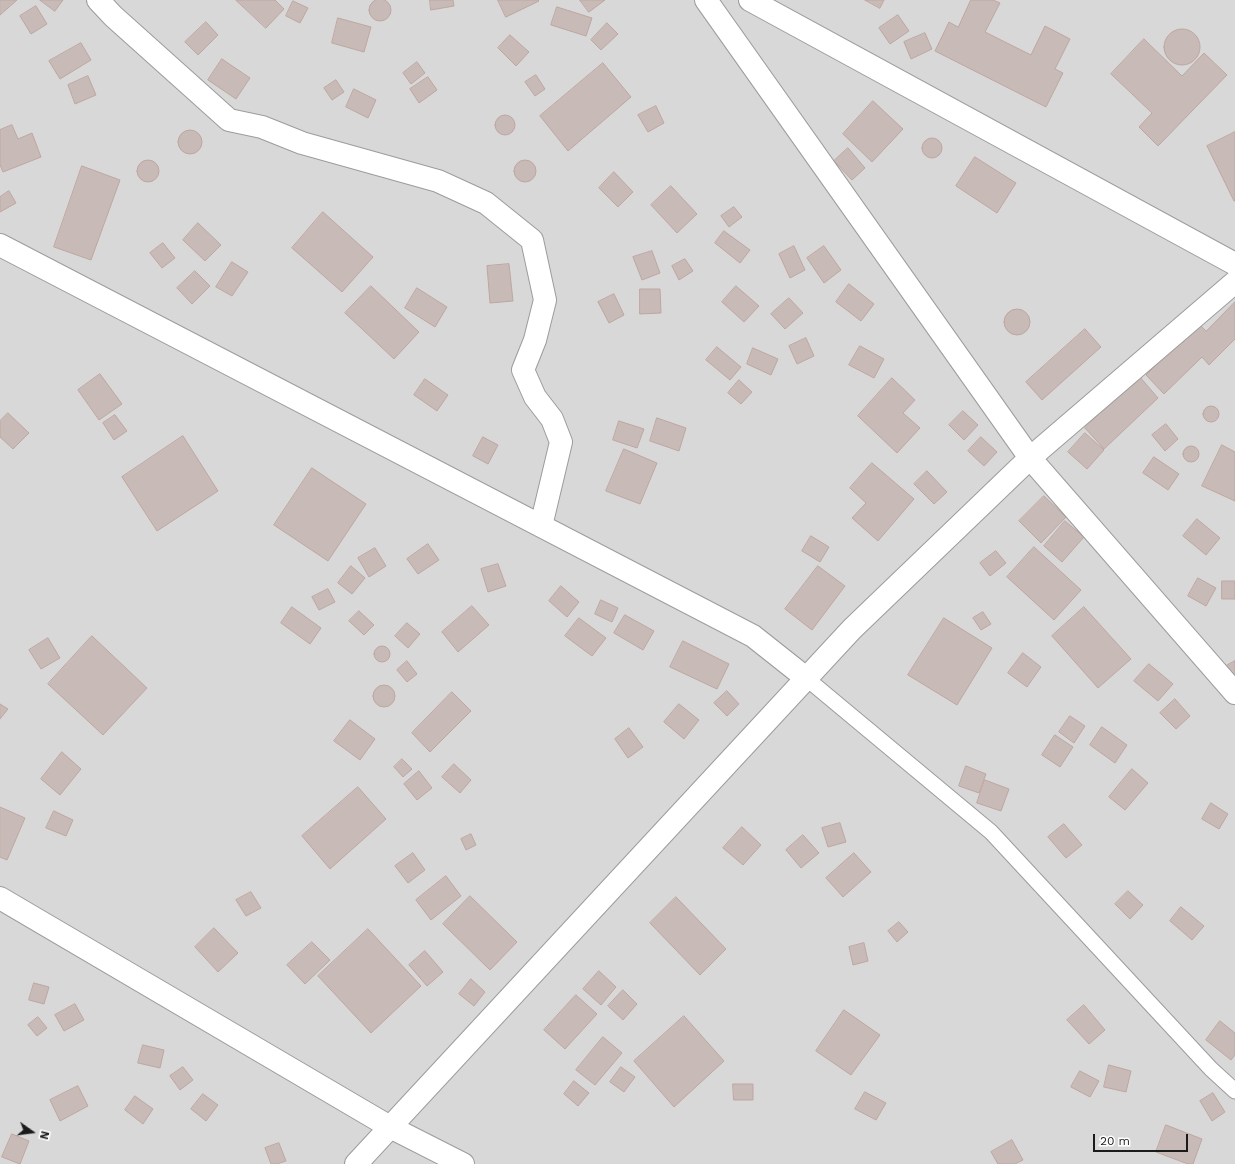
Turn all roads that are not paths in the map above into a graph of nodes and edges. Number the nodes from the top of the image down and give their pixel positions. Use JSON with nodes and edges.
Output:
{"nodes":[{"id":1,"x":98,"y":0,"type":"edge"},
{"id":2,"x":706,"y":0,"type":"edge"},
{"id":3,"x":750,"y":0,"type":"edge"},
{"id":4,"x":0,"y":245,"type":"edge"},
{"id":5,"x":1235,"y":264,"type":"edge"},
{"id":6,"x":1235,"y":282,"type":"edge"},
{"id":7,"x":1030,"y":458,"type":"junction"},
{"id":8,"x":541,"y":526,"type":"junction"},
{"id":9,"x":806,"y":678,"type":"junction"},
{"id":10,"x":1235,"y":693,"type":"edge"},
{"id":11,"x":0,"y":898,"type":"edge"},
{"id":12,"x":1235,"y":1091,"type":"edge"},
{"id":13,"x":390,"y":1127,"type":"junction"},
{"id":14,"x":356,"y":1164,"type":"edge"},
{"id":15,"x":426,"y":1164,"type":"edge"},
{"id":16,"x":463,"y":1164,"type":"edge"}],
"edges":[{"from":1,"to":8,"type":"street"},
{"from":2,"to":7,"type":"street"},
{"from":3,"to":5,"type":"street"},
{"from":4,"to":8,"type":"street"},
{"from":6,"to":7,"type":"street"},
{"from":7,"to":9,"type":"street"},
{"from":7,"to":10,"type":"street"},
{"from":8,"to":9,"type":"street"},
{"from":9,"to":12,"type":"lane"},
{"from":9,"to":13,"type":"street"},
{"from":11,"to":13,"type":"street"},
{"from":13,"to":14,"type":"street"},
{"from":13,"to":15,"type":"street"},
{"from":13,"to":16,"type":"street"}]}
